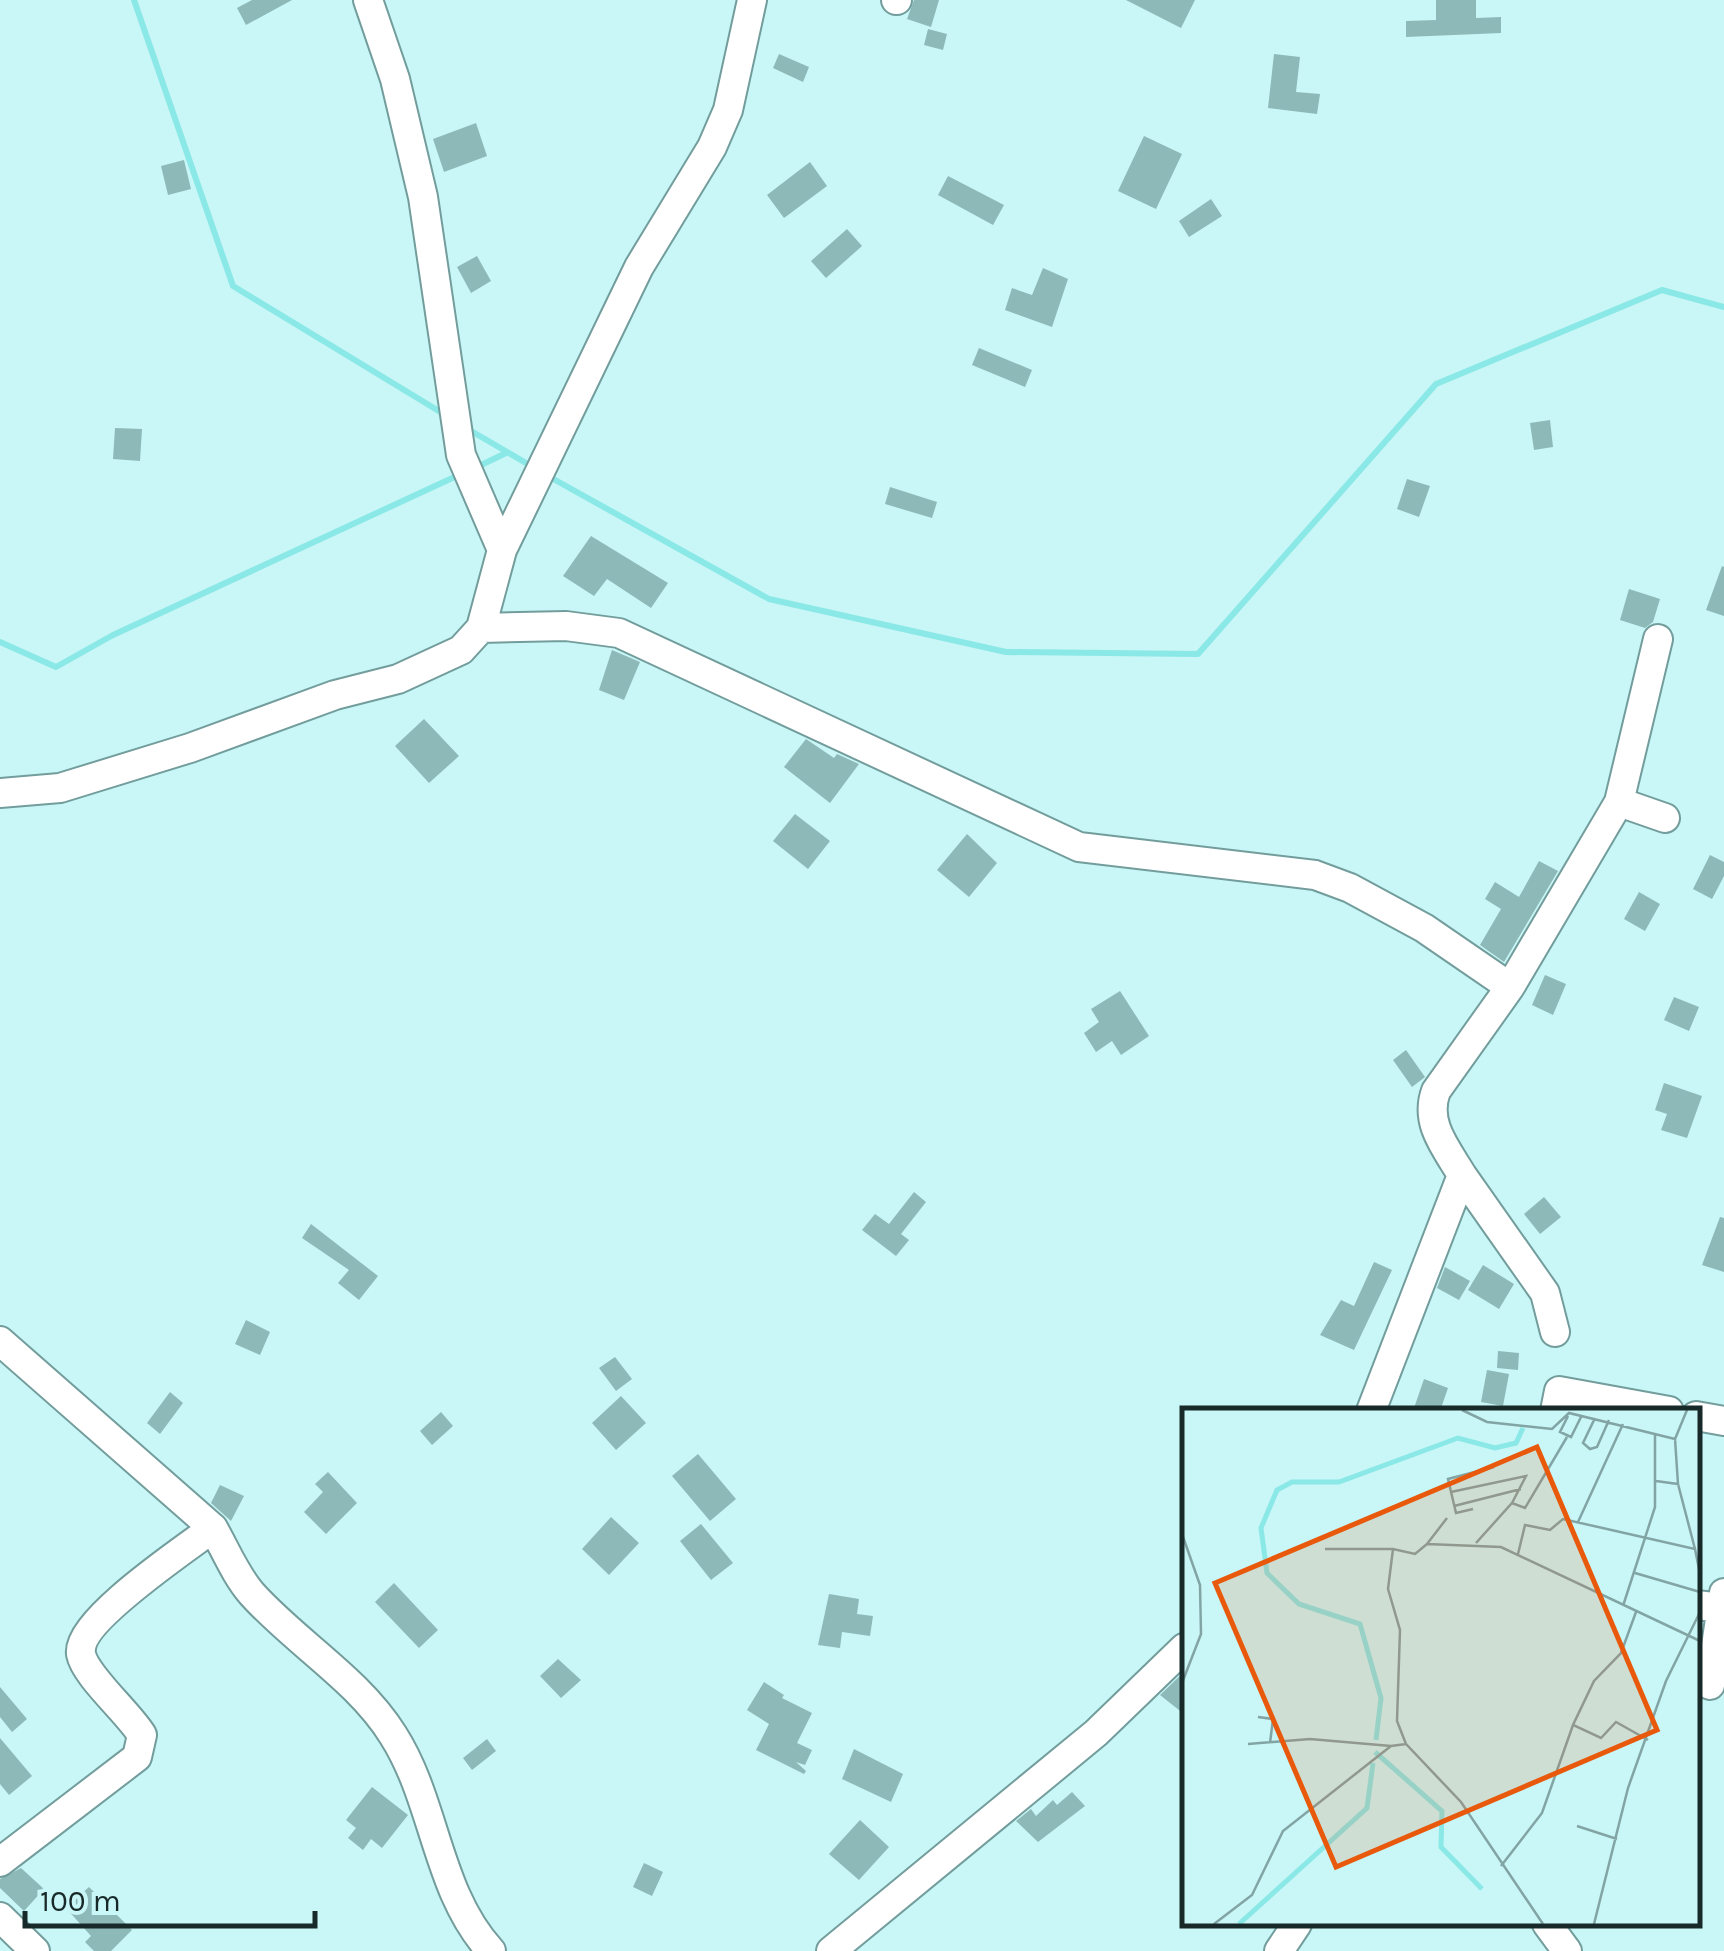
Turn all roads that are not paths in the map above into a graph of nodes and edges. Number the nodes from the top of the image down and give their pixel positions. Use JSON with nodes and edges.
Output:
{"nodes":[{"id":1,"x":368,"y":0,"type":"edge"},
{"id":2,"x":752,"y":0,"type":"edge"},
{"id":3,"x":502,"y":550,"type":"junction"},
{"id":4,"x":480,"y":628,"type":"junction"},
{"id":5,"x":1658,"y":640,"type":"dead end"},
{"id":6,"x":0,"y":793,"type":"edge"},
{"id":7,"x":1619,"y":802,"type":"junction"},
{"id":8,"x":1665,"y":818,"type":"dead end"},
{"id":9,"x":1510,"y":987,"type":"junction"},
{"id":10,"x":1462,"y":1175,"type":"junction"},
{"id":11,"x":1555,"y":1332,"type":"dead end"},
{"id":12,"x":0,"y":1342,"type":"edge"},
{"id":13,"x":1597,"y":1405,"type":"edge"},
{"id":14,"x":1371,"y":1408,"type":"edge"},
{"id":15,"x":1556,"y":1408,"type":"edge"},
{"id":16,"x":1633,"y":1408,"type":"edge"},
{"id":17,"x":1699,"y":1417,"type":"edge"},
{"id":18,"x":1724,"y":1421,"type":"edge"},
{"id":19,"x":212,"y":1528,"type":"junction"},
{"id":20,"x":1714,"y":1602,"type":"edge"},
{"id":21,"x":1182,"y":1650,"type":"edge"},
{"id":22,"x":1710,"y":1685,"type":"dead end"},
{"id":23,"x":0,"y":1862,"type":"edge"},
{"id":24,"x":0,"y":1917,"type":"edge"},
{"id":25,"x":1296,"y":1926,"type":"edge"},
{"id":26,"x":1548,"y":1926,"type":"edge"},
{"id":27,"x":35,"y":1951,"type":"edge"},
{"id":28,"x":491,"y":1951,"type":"edge"},
{"id":29,"x":830,"y":1951,"type":"edge"},
{"id":30,"x":1278,"y":1951,"type":"edge"},
{"id":31,"x":1567,"y":1951,"type":"edge"}],
"edges":[{"from":1,"to":3,"type":"street"},
{"from":2,"to":3,"type":"street"},
{"from":3,"to":4,"type":"street"},
{"from":4,"to":6,"type":"street"},
{"from":4,"to":9,"type":"street"},
{"from":5,"to":7,"type":"street"},
{"from":7,"to":8,"type":"street"},
{"from":7,"to":9,"type":"street"},
{"from":9,"to":10,"type":"street"},
{"from":10,"to":11,"type":"street"},
{"from":10,"to":14,"type":"street"},
{"from":12,"to":19,"type":"street"},
{"from":13,"to":15,"type":"street"},
{"from":13,"to":16,"type":"street"},
{"from":17,"to":18,"type":"street"},
{"from":19,"to":23,"type":"street"},
{"from":19,"to":28,"type":"street"},
{"from":20,"to":22,"type":"street"},
{"from":21,"to":29,"type":"street"},
{"from":24,"to":27,"type":"street"},
{"from":25,"to":30,"type":"street"},
{"from":26,"to":31,"type":"street"}]}
